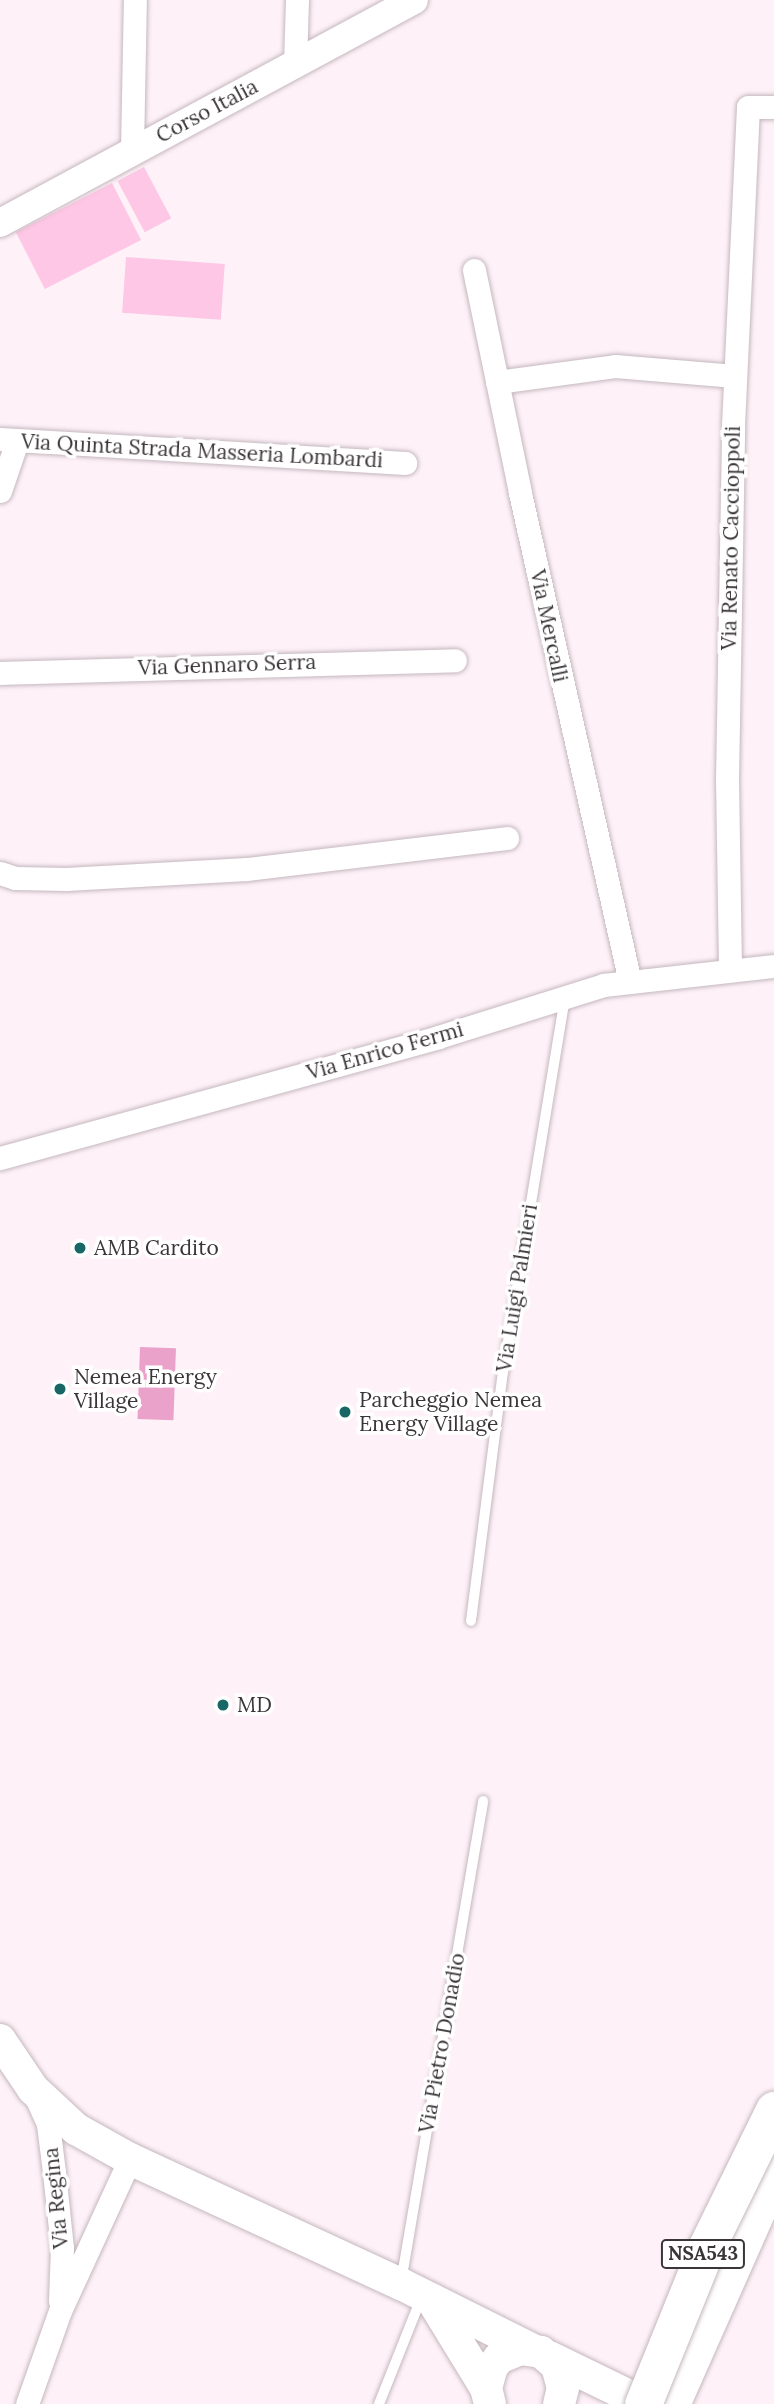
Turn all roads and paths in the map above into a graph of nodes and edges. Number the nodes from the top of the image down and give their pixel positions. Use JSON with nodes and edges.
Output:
{"nodes":[{"id":1,"x":135,"y":0,"type":"edge"},
{"id":2,"x":297,"y":0,"type":"edge"},
{"id":3,"x":414,"y":0,"type":"edge"},
{"id":4,"x":295,"y":64,"type":"junction"},
{"id":5,"x":774,"y":107,"type":"edge"},
{"id":6,"x":132,"y":150,"type":"junction"},
{"id":7,"x":0,"y":223,"type":"edge"},
{"id":8,"x":474,"y":270,"type":"dead end"},
{"id":9,"x":735,"y":376,"type":"junction"},
{"id":10,"x":497,"y":382,"type":"junction"},
{"id":11,"x":9,"y":440,"type":"edge"},
{"id":12,"x":405,"y":463,"type":"dead end"},
{"id":13,"x":0,"y":491,"type":"edge"},
{"id":14,"x":455,"y":660,"type":"dead end"},
{"id":15,"x":0,"y":673,"type":"edge"},
{"id":16,"x":507,"y":838,"type":"dead end"},
{"id":17,"x":0,"y":873,"type":"edge"},
{"id":18,"x":774,"y":965,"type":"edge"},
{"id":19,"x":730,"y":969,"type":"junction"},
{"id":20,"x":630,"y":982,"type":"junction"},
{"id":21,"x":565,"y":997,"type":"junction"},
{"id":22,"x":0,"y":1158,"type":"edge"},
{"id":23,"x":471,"y":1620,"type":"dead end"},
{"id":24,"x":483,"y":1801,"type":"dead end"},
{"id":25,"x":0,"y":2039,"type":"edge"},
{"id":26,"x":33,"y":2089,"type":"junction"},
{"id":27,"x":774,"y":2110,"type":"edge"},
{"id":28,"x":130,"y":2159,"type":"junction"},
{"id":29,"x":774,"y":2172,"type":"edge"},
{"id":30,"x":418,"y":2293,"type":"junction"},
{"id":31,"x":60,"y":2311,"type":"junction"},
{"id":32,"x":540,"y":2353,"type":"junction"},
{"id":33,"x":488,"y":2399,"type":"edge"},
{"id":34,"x":631,"y":2402,"type":"edge"},
{"id":35,"x":27,"y":2404,"type":"edge"},
{"id":36,"x":379,"y":2404,"type":"edge"},
{"id":37,"x":559,"y":2404,"type":"edge"},
{"id":38,"x":671,"y":2404,"type":"edge"}],
"edges":[{"from":1,"to":6,"type":"street"},
{"from":2,"to":4,"type":"street"},
{"from":3,"to":4,"type":"street","name":"Corso Italia"},
{"from":4,"to":6,"type":"street","name":"Corso Italia"},
{"from":5,"to":9,"type":"street","name":"Via Renato Caccioppoli"},
{"from":6,"to":7,"type":"street","name":"Corso Italia"},
{"from":8,"to":10,"type":"street","name":"Via Mercalli"},
{"from":9,"to":10,"type":"street"},
{"from":9,"to":19,"type":"street","name":"Via Renato Caccioppoli"},
{"from":10,"to":20,"type":"street","name":"Via Mercalli"},
{"from":11,"to":12,"type":"street","name":"Via Quinta Strada Masseria Lombardi"},
{"from":11,"to":13,"type":"street"},
{"from":14,"to":15,"type":"street","name":"Via Gennaro Serra"},
{"from":16,"to":17,"type":"street"},
{"from":18,"to":19,"type":"street","name":"Via Enrico Fermi"},
{"from":19,"to":20,"type":"street","name":"Via Enrico Fermi"},
{"from":20,"to":21,"type":"street","name":"Via Enrico Fermi"},
{"from":21,"to":22,"type":"street","name":"Via Enrico Fermi"},
{"from":21,"to":23,"type":"lane","name":"Via Luigi Palmieri"},
{"from":24,"to":30,"type":"lane","name":"Via Pietro Donadio"},
{"from":25,"to":26,"type":"main road"},
{"from":26,"to":28,"type":"main road"},
{"from":26,"to":31,"type":"street","name":"Via Regina"},
{"from":27,"to":34,"type":"highway","number":"NSA543","bridge":true},
{"from":28,"to":30,"type":"main road"},
{"from":28,"to":31,"type":"street","name":"Via Regina"},
{"from":29,"to":38,"type":"highway","number":"NSA543"},
{"from":30,"to":32,"type":"main road"},
{"from":30,"to":33,"type":"main road"},
{"from":30,"to":36,"type":"lane","name":"Via Pietro Donadio"},
{"from":31,"to":35,"type":"street","name":"Via Regina"},
{"from":32,"to":33,"type":"main road"},
{"from":32,"to":34,"type":"main road"},
{"from":32,"to":37,"type":"main road"}]}
